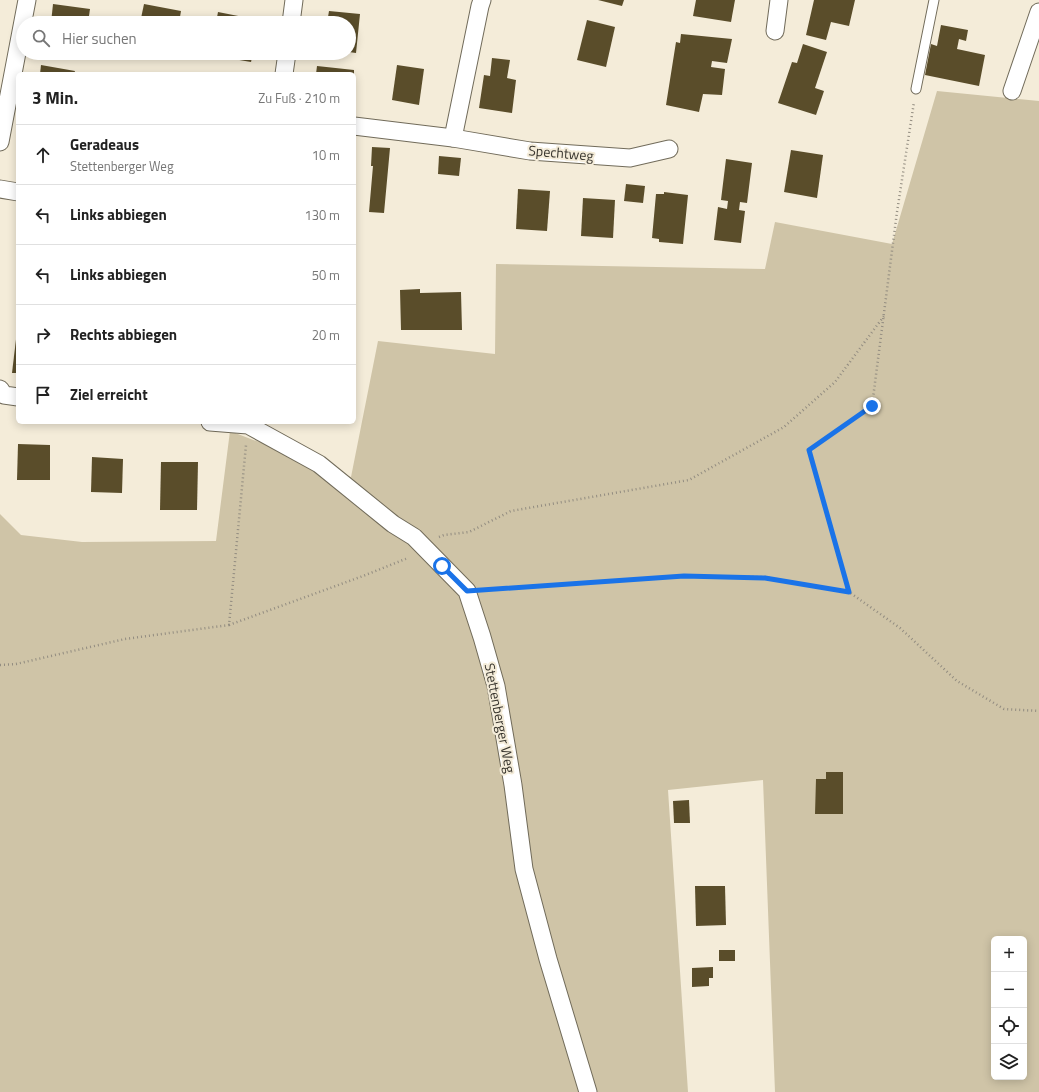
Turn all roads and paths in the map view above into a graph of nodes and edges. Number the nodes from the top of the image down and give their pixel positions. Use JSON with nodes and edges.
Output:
{"nodes":[{"id":1,"x":27,"y":0,"type":"edge"},
{"id":2,"x":294,"y":0,"type":"edge"},
{"id":3,"x":482,"y":0,"type":"edge"},
{"id":4,"x":779,"y":0,"type":"edge"},
{"id":5,"x":934,"y":0,"type":"edge"},
{"id":6,"x":1039,"y":12,"type":"edge"},
{"id":7,"x":24,"y":16,"type":"edge"},
{"id":8,"x":292,"y":16,"type":"edge"},
{"id":9,"x":775,"y":31,"type":"dead end"},
{"id":10,"x":16,"y":58,"type":"edge"},
{"id":11,"x":286,"y":60,"type":"edge"},
{"id":12,"x":284,"y":72,"type":"edge"},
{"id":13,"x":916,"y":89,"type":"joint"},
{"id":14,"x":1012,"y":91,"type":"dead end"},
{"id":15,"x":356,"y":126,"type":"edge"},
{"id":16,"x":454,"y":138,"type":"junction"},
{"id":17,"x":0,"y":142,"type":"edge"},
{"id":18,"x":669,"y":149,"type":"dead end"},
{"id":19,"x":0,"y":189,"type":"edge"},
{"id":20,"x":16,"y":192,"type":"edge"},
{"id":21,"x":884,"y":315,"type":"junction"},
{"id":22,"x":0,"y":389,"type":"edge"},
{"id":23,"x":16,"y":397,"type":"edge"},
{"id":24,"x":248,"y":424,"type":"edge"},
{"id":25,"x":250,"y":424,"type":"edge"},
{"id":26,"x":424,"y":547,"type":"junction"},
{"id":27,"x":467,"y":591,"type":"junction"},
{"id":28,"x":849,"y":592,"type":"junction"},
{"id":29,"x":229,"y":626,"type":"junction"},
{"id":30,"x":0,"y":665,"type":"edge"},
{"id":31,"x":1039,"y":711,"type":"edge"},
{"id":32,"x":588,"y":1092,"type":"edge"}],
"edges":[{"from":1,"to":7,"type":"street"},
{"from":2,"to":8,"type":"street"},
{"from":3,"to":16,"type":"street"},
{"from":4,"to":9,"type":"street"},
{"from":5,"to":13,"type":"lane"},
{"from":6,"to":14,"type":"street"},
{"from":10,"to":17,"type":"street"},
{"from":11,"to":12,"type":"street"},
{"from":13,"to":21,"type":"path"},
{"from":15,"to":16,"type":"street","name":"Spechtweg"},
{"from":16,"to":18,"type":"street","name":"Spechtweg"},
{"from":19,"to":20,"type":"street"},
{"from":21,"to":26,"type":"path"},
{"from":21,"to":28,"type":"path"},
{"from":22,"to":23,"type":"street"},
{"from":24,"to":29,"type":"path"},
{"from":25,"to":26,"type":"street","name":"Stettenberger Weg"},
{"from":26,"to":27,"type":"street","name":"Stettenberger Weg"},
{"from":26,"to":29,"type":"path"},
{"from":27,"to":28,"type":"path"},
{"from":27,"to":32,"type":"street","name":"Stettenberger Weg"},
{"from":28,"to":31,"type":"path"},
{"from":29,"to":30,"type":"path"}]}
